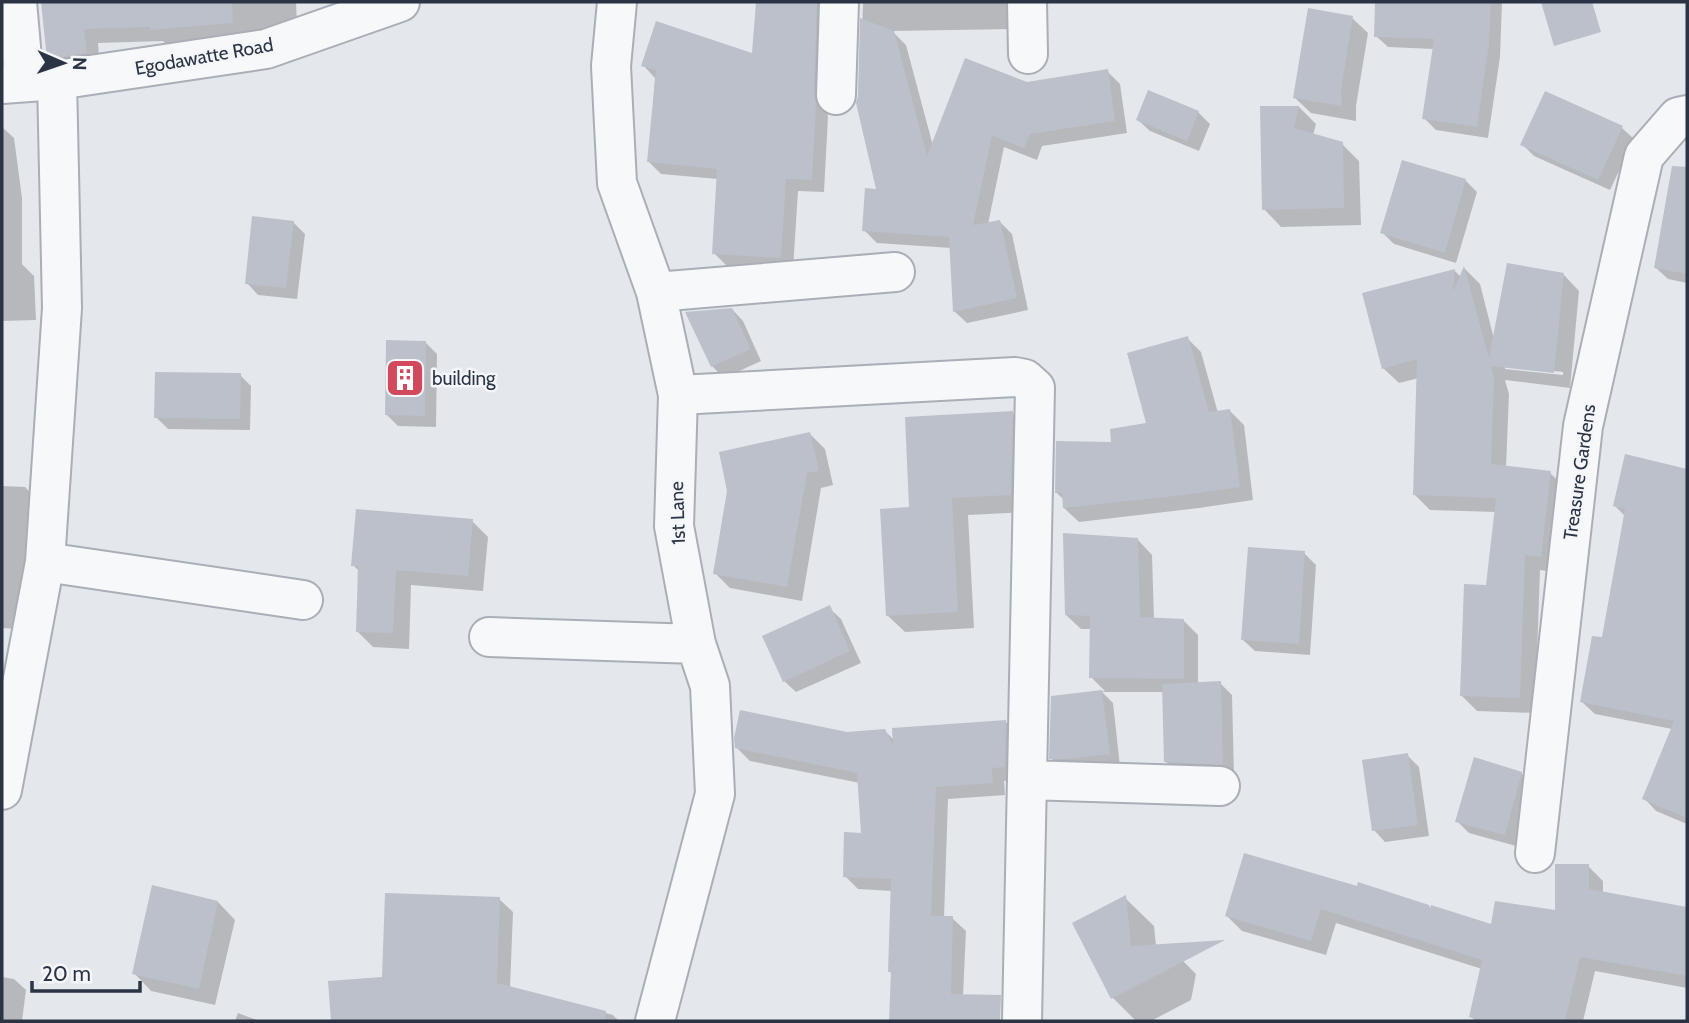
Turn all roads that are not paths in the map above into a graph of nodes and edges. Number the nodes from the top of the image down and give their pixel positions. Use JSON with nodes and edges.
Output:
{"nodes":[{"id":1,"x":17,"y":2,"type":"edge"},
{"id":2,"x":400,"y":2,"type":"edge"},
{"id":3,"x":617,"y":2,"type":"edge"},
{"id":4,"x":839,"y":2,"type":"edge"},
{"id":5,"x":1027,"y":2,"type":"edge"},
{"id":6,"x":1028,"y":54,"type":"dead end"},
{"id":7,"x":28,"y":82,"type":"edge"},
{"id":8,"x":836,"y":94,"type":"dead end"},
{"id":9,"x":1687,"y":115,"type":"edge"},
{"id":10,"x":895,"y":272,"type":"dead end"},
{"id":11,"x":656,"y":292,"type":"junction"},
{"id":12,"x":678,"y":395,"type":"junction"},
{"id":13,"x":45,"y":562,"type":"junction"},
{"id":14,"x":303,"y":600,"type":"dead end"},
{"id":15,"x":489,"y":637,"type":"dead end"},
{"id":16,"x":696,"y":644,"type":"junction"},
{"id":17,"x":1027,"y":780,"type":"junction"},
{"id":18,"x":1220,"y":786,"type":"dead end"},
{"id":19,"x":2,"y":790,"type":"edge"},
{"id":20,"x":1535,"y":853,"type":"dead end"},
{"id":21,"x":655,"y":1021,"type":"edge"},
{"id":22,"x":1022,"y":1021,"type":"edge"}],
"edges":[{"from":1,"to":7,"type":"street"},
{"from":2,"to":7,"type":"street","name":"Egodawatte Road"},
{"from":3,"to":11,"type":"street","name":"1st Lane"},
{"from":4,"to":8,"type":"street"},
{"from":5,"to":6,"type":"street"},
{"from":7,"to":13,"type":"street"},
{"from":9,"to":20,"type":"street","name":"Treasure Gardens"},
{"from":10,"to":11,"type":"street"},
{"from":11,"to":12,"type":"street","name":"1st Lane"},
{"from":12,"to":16,"type":"street","name":"1st Lane"},
{"from":12,"to":17,"type":"street"},
{"from":13,"to":14,"type":"street"},
{"from":13,"to":19,"type":"street"},
{"from":15,"to":16,"type":"street"},
{"from":16,"to":21,"type":"street","name":"1st Lane"},
{"from":17,"to":18,"type":"street"},
{"from":17,"to":22,"type":"street"}]}
